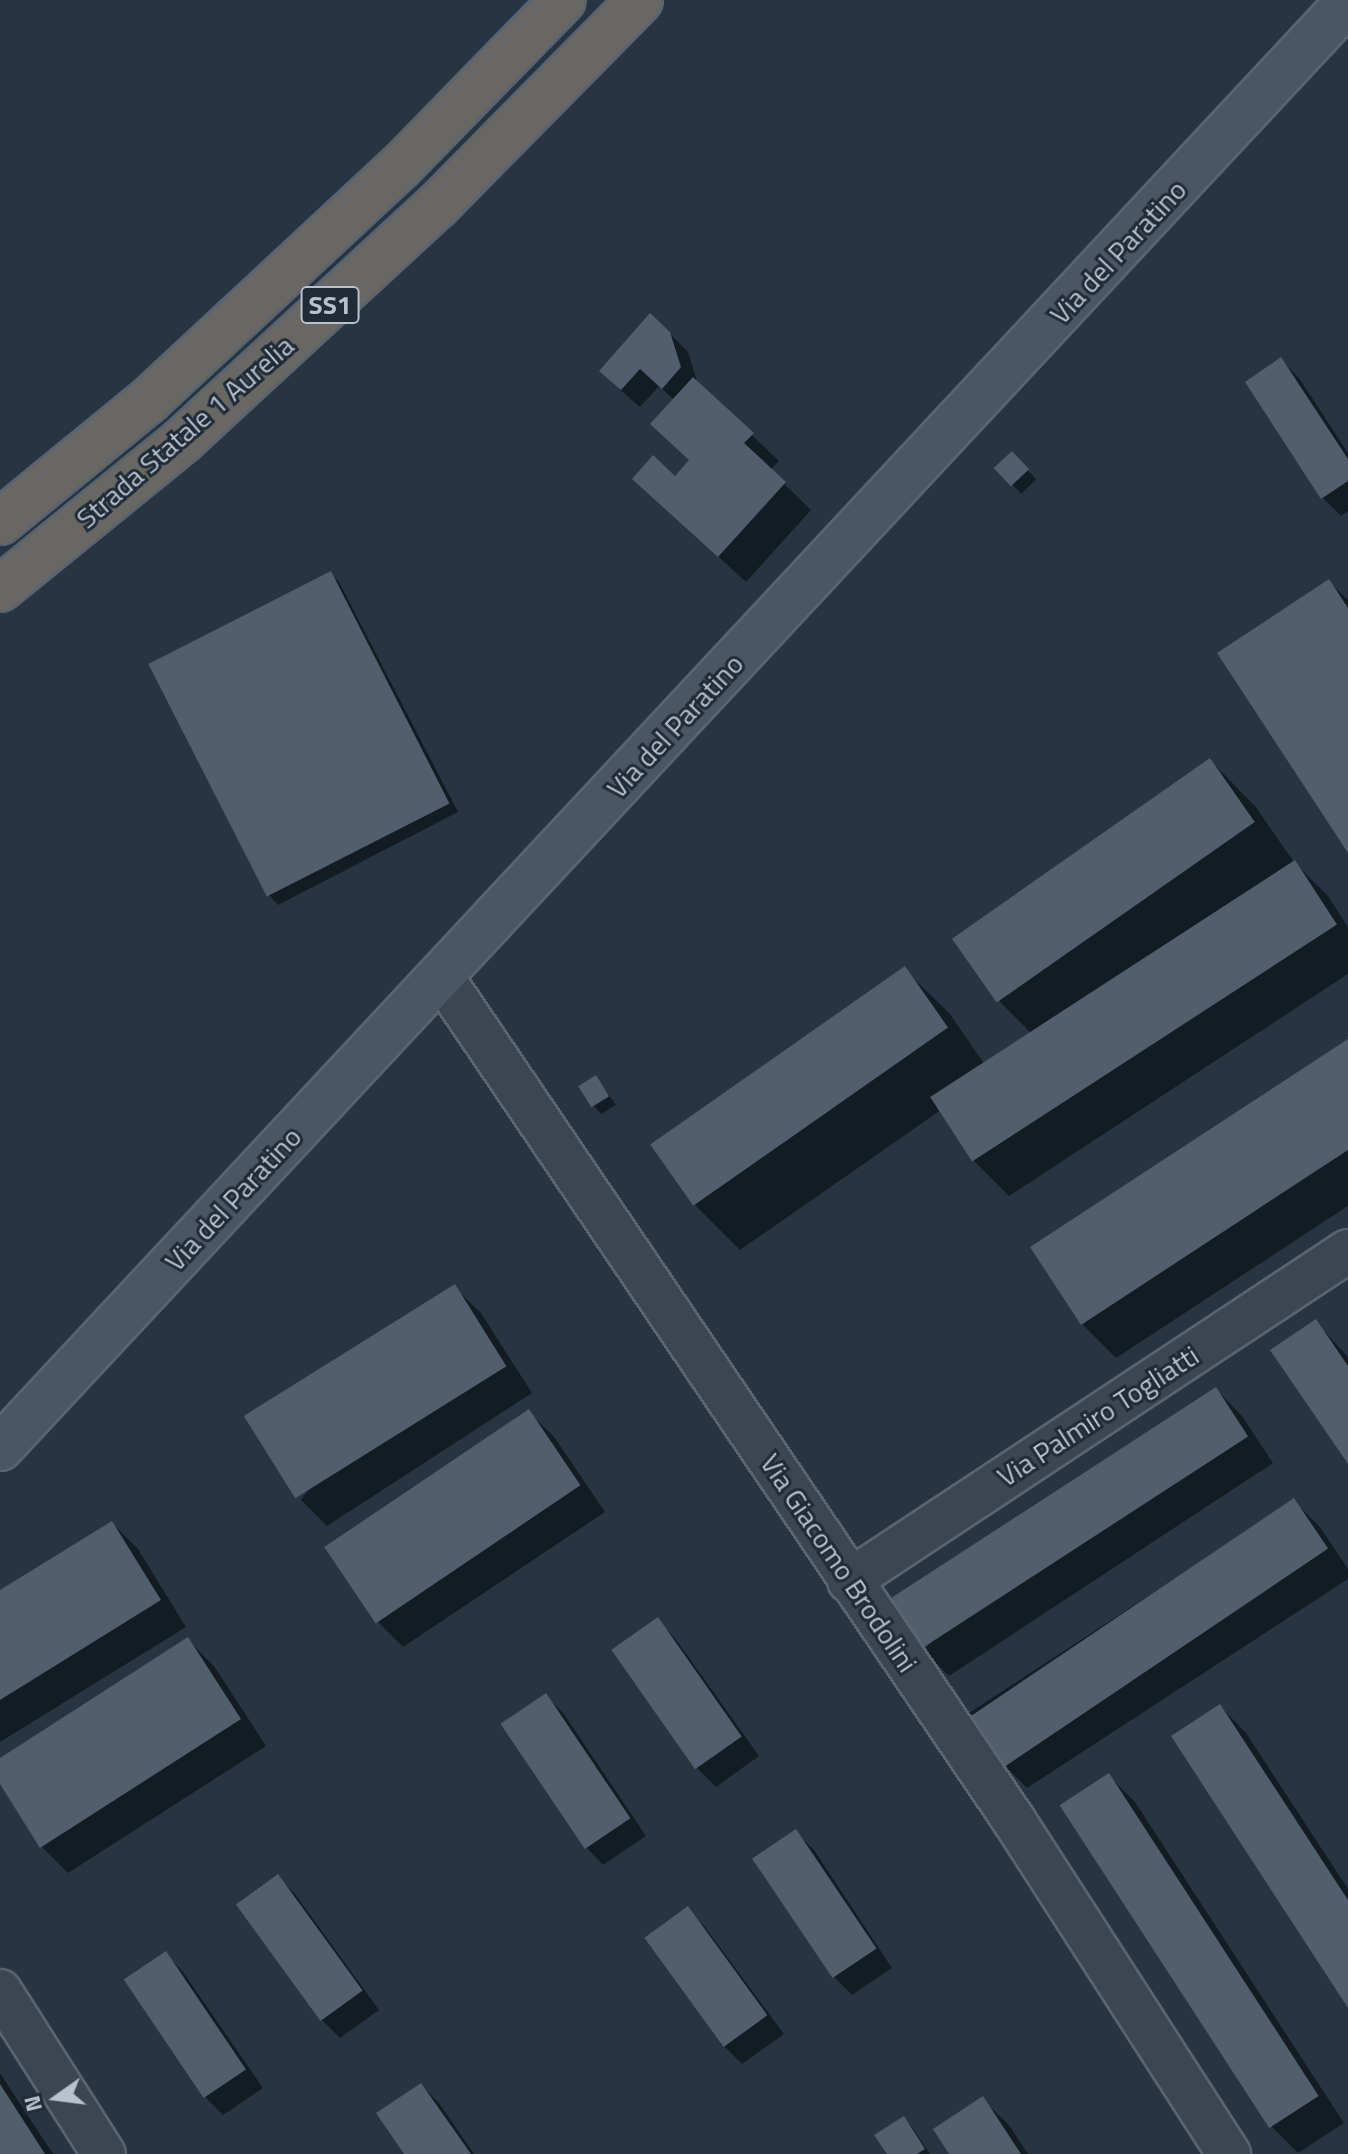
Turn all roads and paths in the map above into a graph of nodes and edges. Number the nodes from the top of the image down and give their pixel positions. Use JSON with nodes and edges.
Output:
{"nodes":[{"id":1,"x":563,"y":0,"type":"edge"},
{"id":2,"x":640,"y":0,"type":"edge"},
{"id":3,"x":1348,"y":2,"type":"edge"},
{"id":4,"x":0,"y":522,"type":"edge"},
{"id":5,"x":0,"y":589,"type":"edge"},
{"id":6,"x":441,"y":976,"type":"junction"},
{"id":7,"x":1348,"y":1251,"type":"edge"},
{"id":8,"x":0,"y":1448,"type":"edge"},
{"id":9,"x":849,"y":1581,"type":"junction"},
{"id":10,"x":0,"y":1991,"type":"edge"},
{"id":11,"x":104,"y":2154,"type":"edge"},
{"id":12,"x":1229,"y":2154,"type":"edge"}],
"edges":[{"from":1,"to":4,"type":"highway","name":"Strada Statale 1 Aurelia","number":"SS1"},
{"from":2,"to":5,"type":"highway","name":"Strada Statale 1 Aurelia","number":"SS1"},
{"from":3,"to":6,"type":"main road","name":"Via del Paratino"},
{"from":6,"to":8,"type":"main road","name":"Via del Paratino"},
{"from":6,"to":9,"type":"street","name":"Via Giacomo Brodolini"},
{"from":7,"to":9,"type":"street","name":"Via Palmiro Togliatti"},
{"from":9,"to":12,"type":"street","name":"Via Giacomo Brodolini"},
{"from":10,"to":11,"type":"street"}]}
